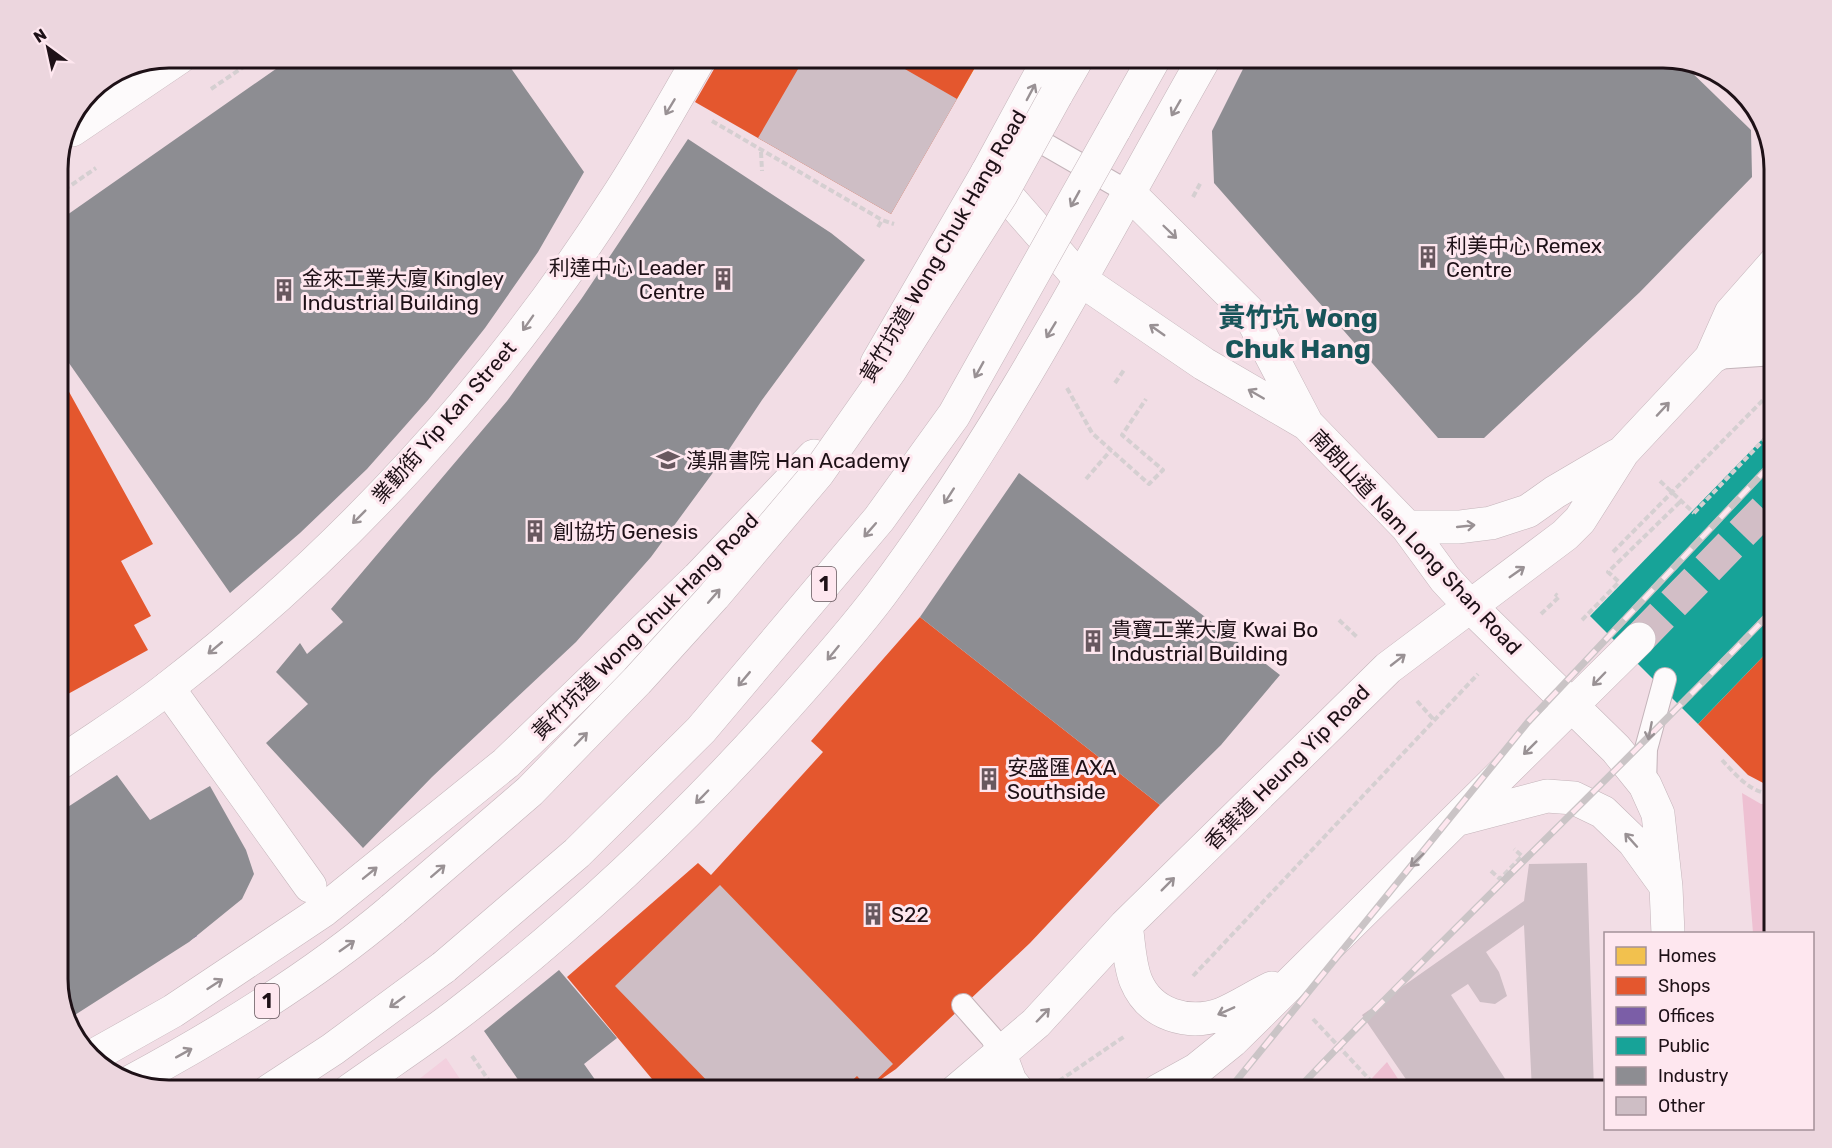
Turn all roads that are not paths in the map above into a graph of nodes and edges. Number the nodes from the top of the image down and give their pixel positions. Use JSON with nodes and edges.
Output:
{"nodes":[{"id":1,"x":163,"y":68,"type":"edge"},
{"id":2,"x":693,"y":68,"type":"edge"},
{"id":3,"x":1044,"y":68,"type":"edge"},
{"id":4,"x":1072,"y":68,"type":"edge"},
{"id":5,"x":1149,"y":68,"type":"edge"},
{"id":6,"x":1199,"y":68,"type":"edge"},
{"id":7,"x":1012,"y":126,"type":"junction"},
{"id":8,"x":77,"y":127,"type":"edge"},
{"id":9,"x":987,"y":173,"type":"junction"},
{"id":10,"x":1128,"y":192,"type":"junction"},
{"id":11,"x":1764,"y":276,"type":"edge"},
{"id":12,"x":1081,"y":280,"type":"junction"},
{"id":13,"x":1764,"y":321,"type":"edge"},
{"id":14,"x":1764,"y":355,"type":"edge"},
{"id":15,"x":1711,"y":358,"type":"junction"},
{"id":16,"x":1307,"y":424,"type":"junction"},
{"id":17,"x":1623,"y":452,"type":"junction"},
{"id":18,"x":1407,"y":527,"type":"junction"},
{"id":19,"x":1469,"y":605,"type":"junction"},
{"id":20,"x":1639,"y":639,"type":"tunnel mouth"},
{"id":21,"x":1665,"y":679,"type":"dead end"},
{"id":22,"x":168,"y":688,"type":"junction"},
{"id":23,"x":1571,"y":706,"type":"junction"},
{"id":24,"x":68,"y":757,"type":"edge"},
{"id":25,"x":1645,"y":785,"type":"junction"},
{"id":26,"x":1459,"y":819,"type":"junction"},
{"id":27,"x":310,"y":886,"type":"dead end"},
{"id":28,"x":1666,"y":887,"type":"junction"},
{"id":29,"x":1126,"y":925,"type":"junction"},
{"id":30,"x":1668,"y":932,"type":"edge"},
{"id":31,"x":1297,"y":975,"type":"junction"},
{"id":32,"x":963,"y":1005,"type":"dead end"},
{"id":33,"x":99,"y":1053,"type":"edge"},
{"id":34,"x":1000,"y":1054,"type":"junction"},
{"id":35,"x":141,"y":1076,"type":"edge"},
{"id":36,"x":285,"y":1080,"type":"edge"},
{"id":37,"x":365,"y":1080,"type":"edge"},
{"id":38,"x":969,"y":1080,"type":"edge"},
{"id":39,"x":1010,"y":1080,"type":"edge"},
{"id":40,"x":1178,"y":1080,"type":"edge"}],
"edges":[{"from":1,"to":8,"type":"main road"},
{"from":2,"to":22,"type":"main road","name":"業勤街 Yip Kan Street","one_way":true},
{"from":7,"to":3,"type":"main road","name":"黃竹坑道 Wong Chuk Hang Road","one_way":true},
{"from":35,"to":4,"type":"main road","number":"1","one_way":true,"bridge":true},
{"from":5,"to":36,"type":"main road","number":"1","one_way":true,"bridge":true},
{"from":6,"to":10,"type":"main road","one_way":true},
{"from":7,"to":9,"type":"main road","name":"黃竹坑道 Wong Chuk Hang Road"},
{"from":7,"to":10,"type":"lane","name":"南朗山道 Nam Long Shan Road"},
{"from":9,"to":12,"type":"main road","name":"南朗山道 Nam Long Shan Road"},
{"from":33,"to":9,"type":"main road","name":"黃竹坑道 Wong Chuk Hang Road","one_way":true},
{"from":10,"to":12,"type":"main road"},
{"from":10,"to":16,"type":"main road","name":"南朗山道 Nam Long Shan Road","one_way":true},
{"from":11,"to":15,"type":"main road","name":"香葉道 Heung Yip Road"},
{"from":16,"to":12,"type":"main road","name":"南朗山道 Nam Long Shan Road","one_way":true},
{"from":12,"to":37,"type":"main road","one_way":true},
{"from":13,"to":15,"type":"main road","name":"香葉道 Heung Yip Road"},
{"from":14,"to":15,"type":"lane"},
{"from":17,"to":15,"type":"main road","name":"香葉道 Heung Yip Road","one_way":true},
{"from":16,"to":18,"type":"main road","name":"南朗山道 Nam Long Shan Road"},
{"from":18,"to":17,"type":"main road","name":"香葉道 Heung Yip Road","one_way":true},
{"from":19,"to":17,"type":"main road","name":"香葉道 Heung Yip Road","one_way":true},
{"from":18,"to":19,"type":"main road","name":"南朗山道 Nam Long Shan Road"},
{"from":19,"to":23,"type":"main road","name":"南朗山道 Nam Long Shan Road"},
{"from":29,"to":19,"type":"main road","name":"香葉道 Heung Yip Road","one_way":true},
{"from":20,"to":23,"type":"main road","one_way":true},
{"from":21,"to":25,"type":"lane","one_way":true},
{"from":22,"to":24,"type":"main road","name":"業勤街 Yip Kan Street"},
{"from":22,"to":27,"type":"main road"},
{"from":23,"to":25,"type":"main road","name":"南朗山道 Nam Long Shan Road"},
{"from":23,"to":26,"type":"main road","one_way":true},
{"from":25,"to":28,"type":"main road","name":"南朗山道 Nam Long Shan Road"},
{"from":28,"to":26,"type":"main road","one_way":true},
{"from":26,"to":31,"type":"main road","one_way":true},
{"from":28,"to":30,"type":"main road","name":"南朗山道 Nam Long Shan Road"},
{"from":31,"to":29,"type":"main road","one_way":true},
{"from":34,"to":29,"type":"main road","name":"香葉道 Heung Yip Road","one_way":true},
{"from":31,"to":40,"type":"main road"},
{"from":32,"to":34,"type":"lane"},
{"from":34,"to":38,"type":"main road","name":"香葉道 Heung Yip Road"},
{"from":34,"to":39,"type":"main road"}]}
